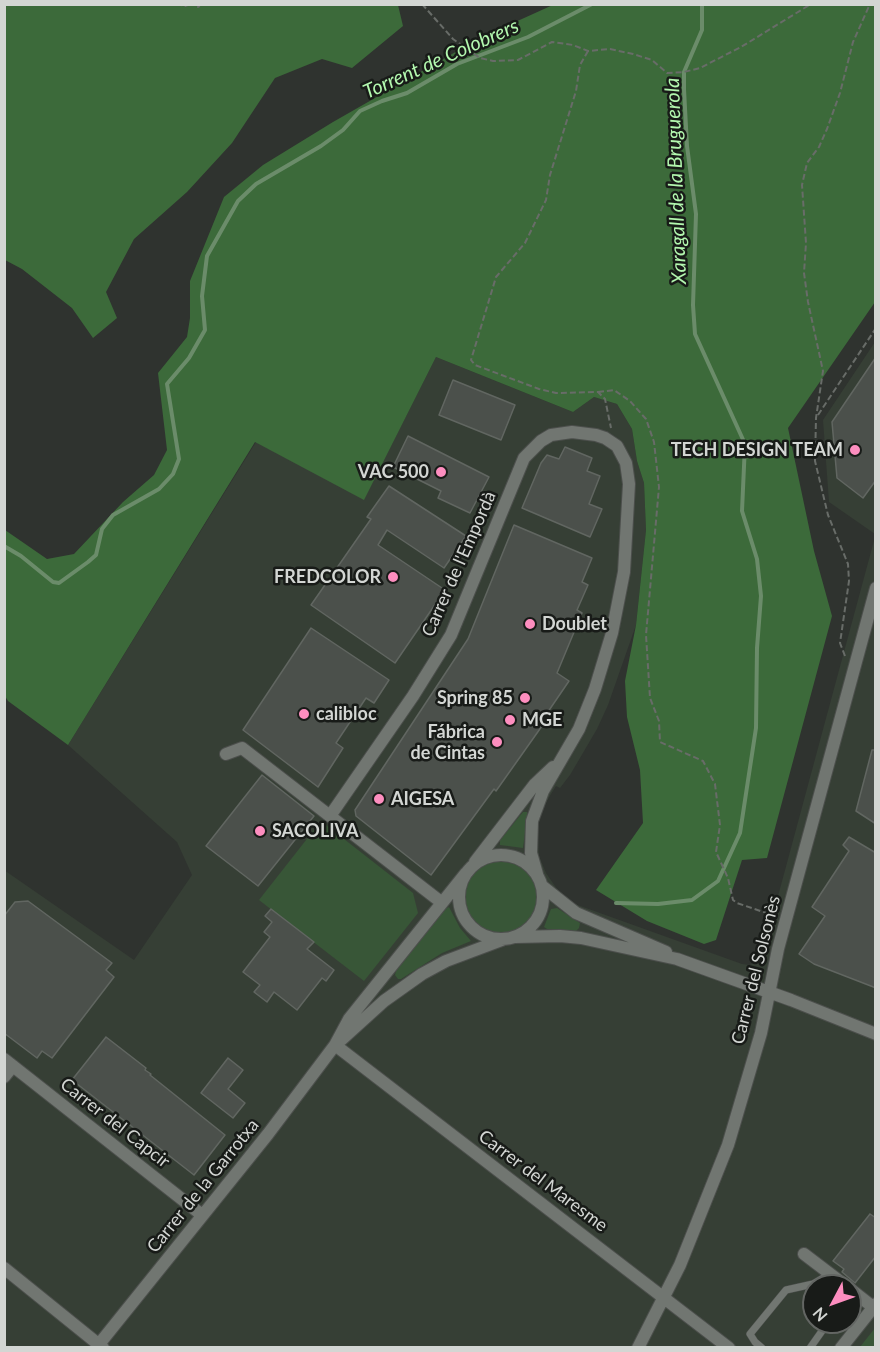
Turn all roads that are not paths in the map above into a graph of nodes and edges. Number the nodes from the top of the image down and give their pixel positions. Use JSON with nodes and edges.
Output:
{"nodes":[{"id":1,"x":610,"y":442,"type":"joint"},
{"id":2,"x":876,"y":588,"type":"edge"},
{"id":3,"x":566,"y":753,"type":"junction"},
{"id":4,"x":226,"y":754,"type":"dead end"},
{"id":5,"x":330,"y":816,"type":"junction"},
{"id":6,"x":470,"y":869,"type":"junction"},
{"id":7,"x":537,"y":874,"type":"junction"},
{"id":8,"x":542,"y":886,"type":"junction"},
{"id":9,"x":441,"y":902,"type":"junction"},
{"id":10,"x":510,"y":938,"type":"junction"},
{"id":11,"x":677,"y":959,"type":"junction"},
{"id":12,"x":770,"y":993,"type":"junction"},
{"id":13,"x":876,"y":1034,"type":"edge"},
{"id":14,"x":335,"y":1045,"type":"junction"},
{"id":15,"x":9,"y":1062,"type":"edge"},
{"id":16,"x":4,"y":1077,"type":"edge"},
{"id":17,"x":202,"y":1215,"type":"junction"},
{"id":18,"x":804,"y":1254,"type":"dead end"},
{"id":19,"x":4,"y":1268,"type":"edge"},
{"id":20,"x":822,"y":1274,"type":"edge"},
{"id":21,"x":802,"y":1286,"type":"edge"},
{"id":22,"x":665,"y":1297,"type":"junction"},
{"id":23,"x":874,"y":1306,"type":"edge"},
{"id":24,"x":820,"y":1334,"type":"edge"},
{"id":25,"x":100,"y":1346,"type":"edge"},
{"id":26,"x":639,"y":1347,"type":"edge"},
{"id":27,"x":729,"y":1347,"type":"edge"},
{"id":28,"x":762,"y":1347,"type":"edge"},
{"id":29,"x":810,"y":1347,"type":"edge"},
{"id":30,"x":841,"y":1347,"type":"edge"}],
"edges":[{"from":1,"to":3,"type":"street","name":"Carrer de la Garrotxa"},
{"from":1,"to":5,"type":"street","name":"Carrer de l'Empordà"},
{"from":2,"to":12,"type":"street","name":"Carrer del Solsonès"},
{"from":3,"to":6,"type":"street","name":"Carrer de la Garrotxa"},
{"from":3,"to":7,"type":"street","name":"Carrer de la Garrotxa"},
{"from":4,"to":5,"type":"street"},
{"from":5,"to":9,"type":"street"},
{"from":6,"to":7,"type":"street"},
{"from":6,"to":9,"type":"street","name":"Carrer de la Garrotxa"},
{"from":6,"to":10,"type":"street"},
{"from":7,"to":8,"type":"street"},
{"from":8,"to":10,"type":"street"},
{"from":8,"to":11,"type":"street"},
{"from":9,"to":14,"type":"street","name":"Carrer de la Garrotxa"},
{"from":10,"to":11,"type":"street"},
{"from":10,"to":14,"type":"street","name":"Carrer de la Garrotxa"},
{"from":11,"to":12,"type":"street"},
{"from":12,"to":13,"type":"street"},
{"from":12,"to":22,"type":"street","name":"Carrer del Solsonès"},
{"from":14,"to":17,"type":"street","name":"Carrer de la Garrotxa"},
{"from":14,"to":22,"type":"street","name":"Carrer del Maresme"},
{"from":15,"to":16,"type":"street"},
{"from":15,"to":17,"type":"street","name":"Carrer del Capcir"},
{"from":17,"to":25,"type":"street","name":"Carrer de la Garrotxa"},
{"from":18,"to":20,"type":"street"},
{"from":19,"to":25,"type":"street"},
{"from":21,"to":28,"type":"lane"},
{"from":22,"to":26,"type":"street","name":"Carrer del Solsonès"},
{"from":22,"to":27,"type":"street","name":"Carrer del Maresme"},
{"from":23,"to":30,"type":"street"},
{"from":24,"to":29,"type":"lane"}]}
